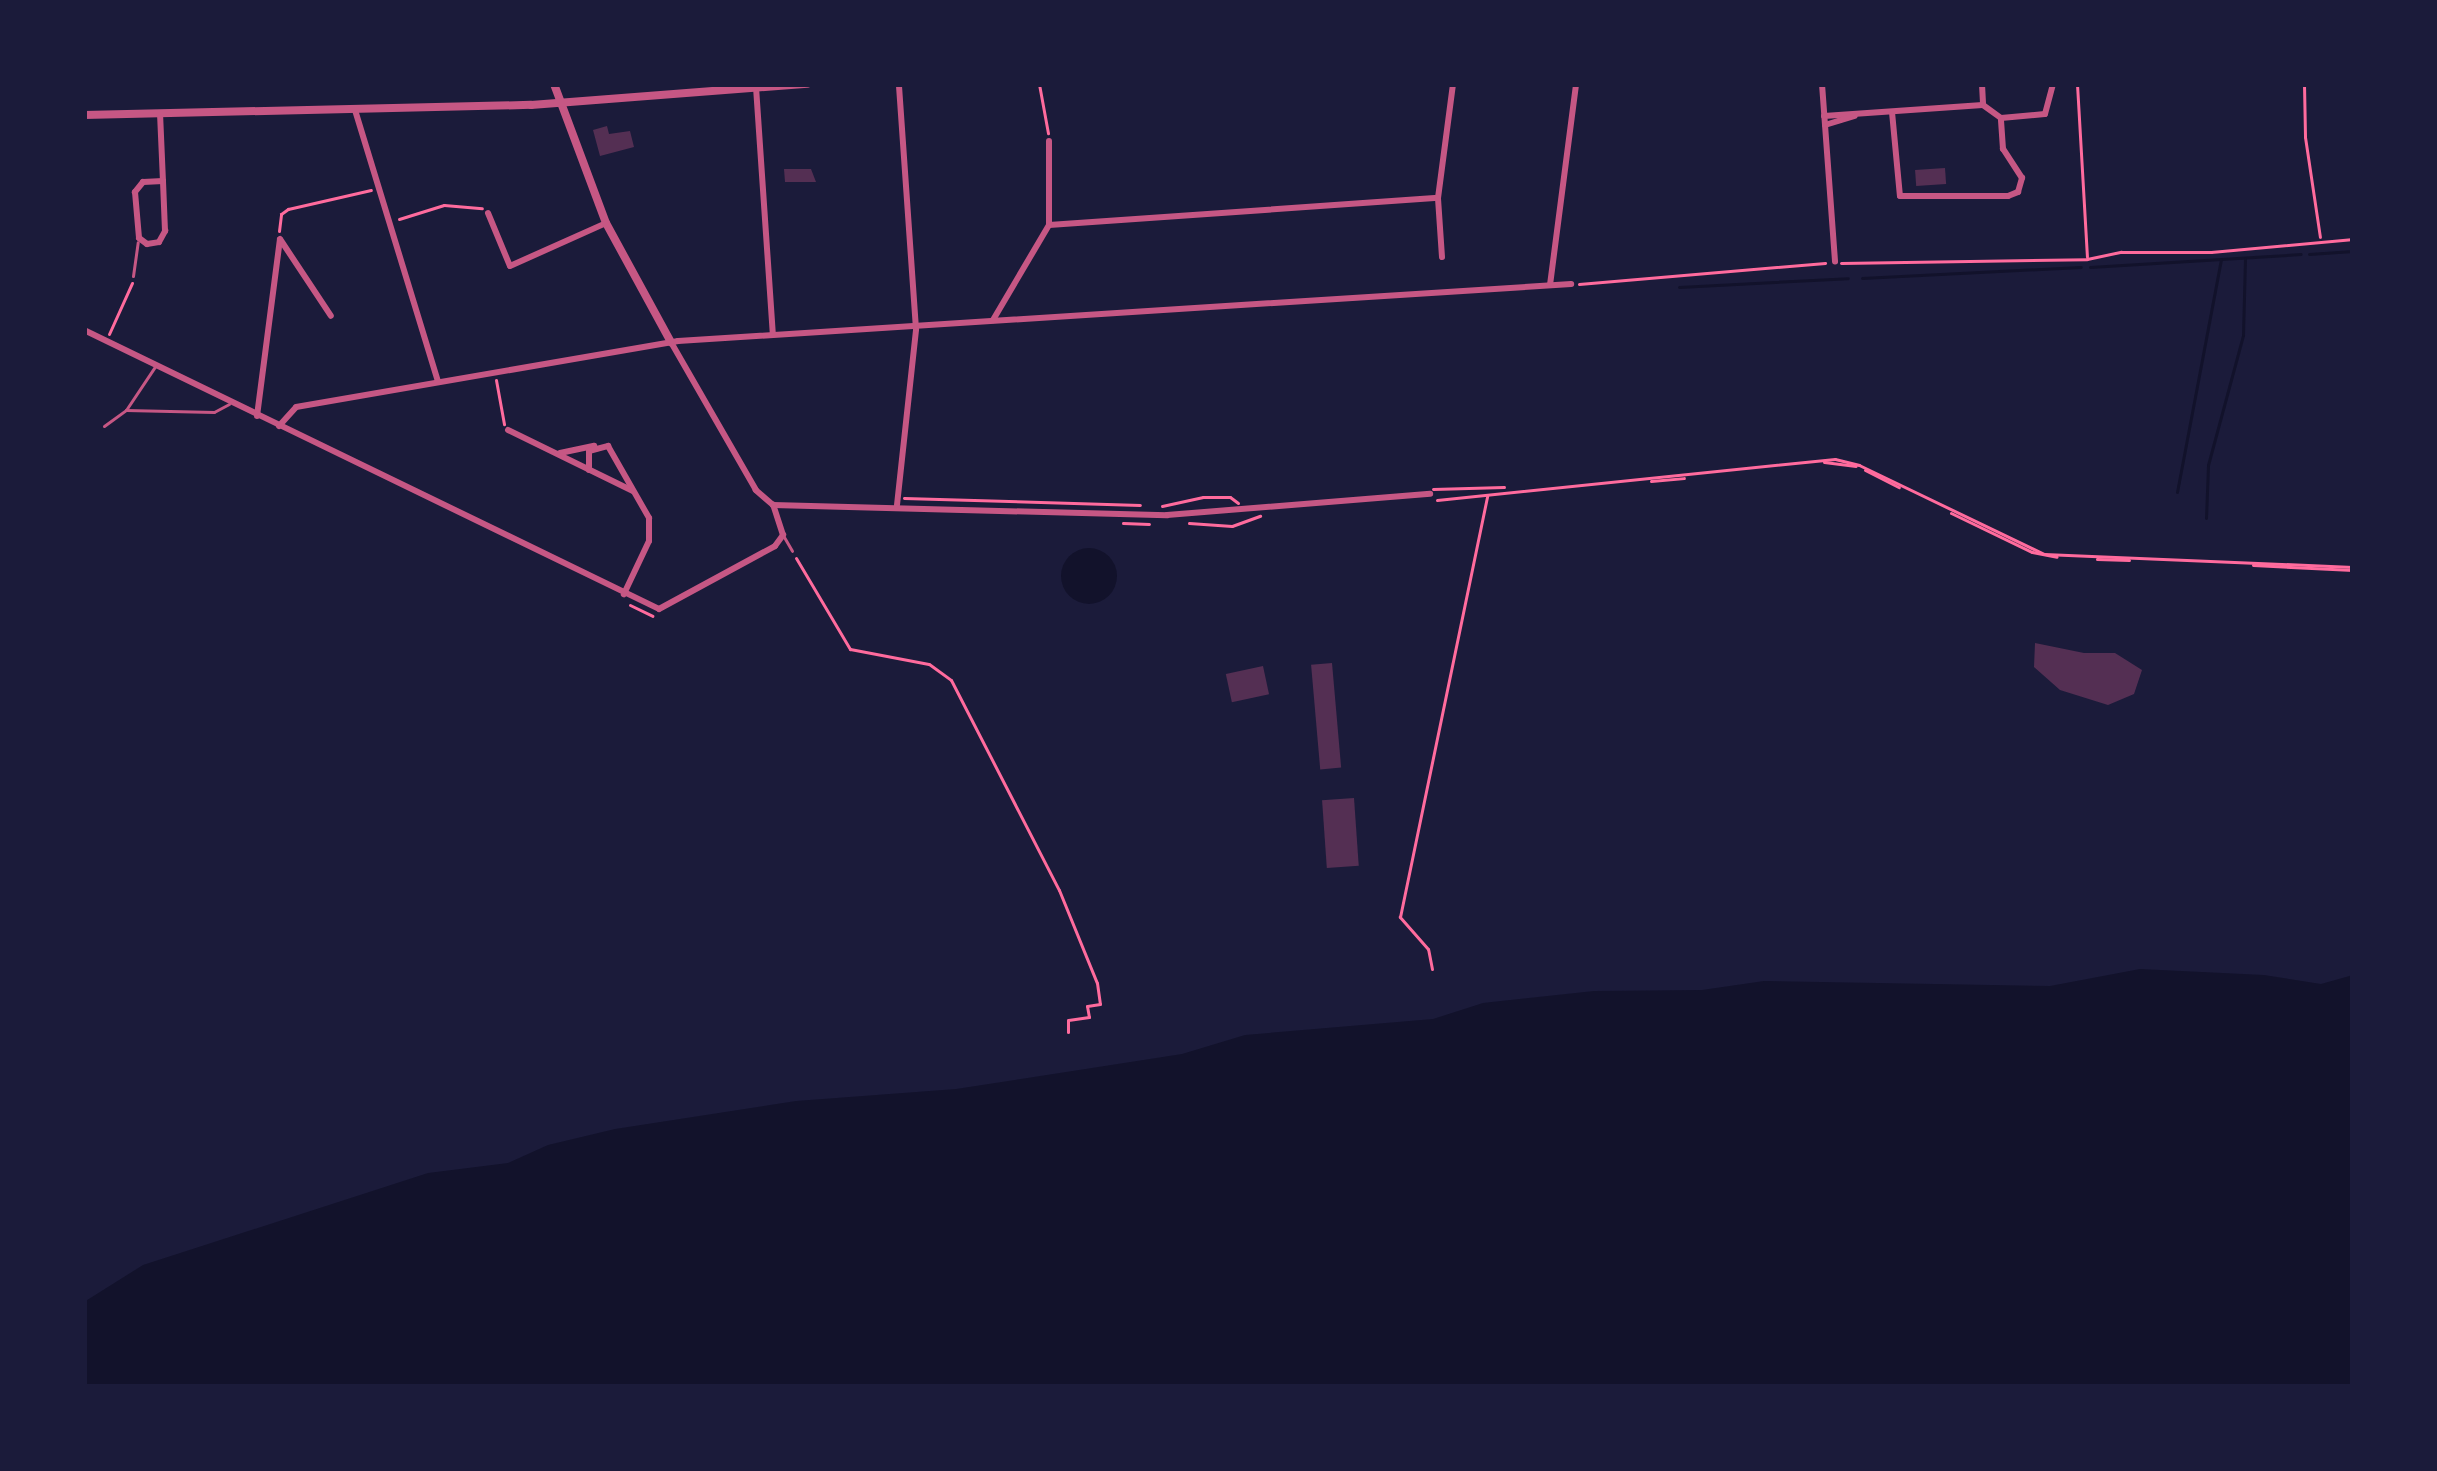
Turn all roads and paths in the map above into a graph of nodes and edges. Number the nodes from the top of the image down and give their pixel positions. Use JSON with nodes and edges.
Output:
{"nodes":[{"id":1,"x":554,"y":84,"type":"edge"},
{"id":2,"x":807,"y":84,"type":"edge"},
{"id":3,"x":899,"y":84,"type":"edge"},
{"id":4,"x":1039,"y":84,"type":"edge"},
{"id":5,"x":1453,"y":84,"type":"edge"},
{"id":6,"x":1576,"y":84,"type":"edge"},
{"id":7,"x":1822,"y":84,"type":"edge"},
{"id":8,"x":1982,"y":84,"type":"edge"},
{"id":9,"x":2054,"y":84,"type":"edge"},
{"id":10,"x":2077,"y":84,"type":"edge"},
{"id":11,"x":2304,"y":84,"type":"edge"},
{"id":12,"x":756,"y":87,"type":"junction"},
{"id":13,"x":561,"y":103,"type":"junction"},
{"id":14,"x":1983,"y":105,"type":"junction"},
{"id":15,"x":355,"y":109,"type":"junction"},
{"id":16,"x":1892,"y":112,"type":"junction"},
{"id":17,"x":160,"y":113,"type":"junction"},
{"id":18,"x":84,"y":115,"type":"edge"},
{"id":19,"x":2001,"y":118,"type":"junction"},
{"id":20,"x":1825,"y":121,"type":"junction"},
{"id":21,"x":1049,"y":141,"type":"joint"},
{"id":22,"x":163,"y":181,"type":"junction"},
{"id":23,"x":372,"y":189,"type":"dead end"},
{"id":24,"x":1438,"y":198,"type":"junction"},
{"id":25,"x":488,"y":213,"type":"joint"},
{"id":26,"x":395,"y":220,"type":"dead end"},
{"id":27,"x":606,"y":223,"type":"junction"},
{"id":28,"x":1049,"y":225,"type":"junction"},
{"id":29,"x":139,"y":238,"type":"junction"},
{"id":30,"x":280,"y":238,"type":"junction"},
{"id":31,"x":2353,"y":239,"type":"edge"},
{"id":32,"x":2320,"y":240,"type":"junction"},
{"id":33,"x":1442,"y":257,"type":"dead end"},
{"id":34,"x":2087,"y":259,"type":"junction"},
{"id":35,"x":1835,"y":262,"type":"junction"},
{"id":36,"x":134,"y":276,"type":"joint"},
{"id":37,"x":1571,"y":284,"type":"joint"},
{"id":38,"x":1550,"y":285,"type":"junction"},
{"id":39,"x":331,"y":316,"type":"dead end"},
{"id":40,"x":993,"y":320,"type":"junction"},
{"id":41,"x":916,"y":325,"type":"junction"},
{"id":42,"x":84,"y":330,"type":"edge"},
{"id":43,"x":773,"y":334,"type":"junction"},
{"id":44,"x":109,"y":336,"type":"dead end"},
{"id":45,"x":671,"y":342,"type":"junction"},
{"id":46,"x":156,"y":365,"type":"junction"},
{"id":47,"x":496,"y":378,"type":"dead end"},
{"id":48,"x":438,"y":382,"type":"junction"},
{"id":49,"x":230,"y":402,"type":"junction"},
{"id":50,"x":126,"y":410,"type":"junction"},
{"id":51,"x":257,"y":416,"type":"junction"},
{"id":52,"x":104,"y":426,"type":"dead end"},
{"id":53,"x":279,"y":427,"type":"junction"},
{"id":54,"x":508,"y":430,"type":"joint"},
{"id":55,"x":597,"y":446,"type":"junction"},
{"id":56,"x":556,"y":453,"type":"junction"},
{"id":57,"x":618,"y":460,"type":"junction"},
{"id":58,"x":589,"y":470,"type":"junction"},
{"id":59,"x":601,"y":476,"type":"junction"},
{"id":60,"x":1493,"y":484,"type":"dead end"},
{"id":61,"x":1504,"y":491,"type":"junction"},
{"id":62,"x":636,"y":493,"type":"junction"},
{"id":63,"x":1487,"y":494,"type":"junction"},
{"id":64,"x":1496,"y":494,"type":"dead end"},
{"id":65,"x":1430,"y":497,"type":"joint"},
{"id":66,"x":896,"y":502,"type":"junction"},
{"id":67,"x":1171,"y":503,"type":"dead end"},
{"id":68,"x":773,"y":505,"type":"junction"},
{"id":69,"x":783,"y":535,"type":"junction"},
{"id":70,"x":792,"y":551,"type":"joint"},
{"id":71,"x":2353,"y":569,"type":"edge"},
{"id":72,"x":624,"y":594,"type":"junction"},
{"id":73,"x":1432,"y":970,"type":"dead end"},
{"id":74,"x":1068,"y":1032,"type":"dead end"}],
"edges":[{"from":1,"to":13,"type":"street"},
{"from":2,"to":12,"type":"street"},
{"from":3,"to":41,"type":"street"},
{"from":4,"to":21,"type":"path"},
{"from":5,"to":24,"type":"street"},
{"from":6,"to":38,"type":"street"},
{"from":7,"to":20,"type":"street"},
{"from":8,"to":14,"type":"street"},
{"from":9,"to":19,"type":"street"},
{"from":10,"to":34,"type":"path"},
{"from":11,"to":32,"type":"path"},
{"from":12,"to":13,"type":"street"},
{"from":12,"to":43,"type":"street"},
{"from":13,"to":15,"type":"street"},
{"from":13,"to":27,"type":"street"},
{"from":14,"to":16,"type":"street"},
{"from":14,"to":19,"type":"street"},
{"from":15,"to":17,"type":"street"},
{"from":15,"to":48,"type":"street"},
{"from":16,"to":19,"type":"street"},
{"from":16,"to":20,"type":"street"},
{"from":17,"to":18,"type":"street"},
{"from":17,"to":22,"type":"street"},
{"from":20,"to":35,"type":"street"},
{"from":21,"to":28,"type":"street"},
{"from":22,"to":29,"type":"street"},
{"from":22,"to":29,"type":"street"},
{"from":23,"to":30,"type":"path"},
{"from":24,"to":28,"type":"street"},
{"from":24,"to":33,"type":"street"},
{"from":25,"to":26,"type":"path"},
{"from":25,"to":27,"type":"street"},
{"from":27,"to":45,"type":"street"},
{"from":28,"to":40,"type":"street"},
{"from":29,"to":36,"type":"lane"},
{"from":30,"to":39,"type":"street"},
{"from":30,"to":51,"type":"street"},
{"from":31,"to":32,"type":"path"},
{"from":32,"to":34,"type":"path"},
{"from":34,"to":35,"type":"path"},
{"from":35,"to":37,"type":"path"},
{"from":36,"to":44,"type":"path"},
{"from":37,"to":38,"type":"street"},
{"from":38,"to":40,"type":"street"},
{"from":40,"to":41,"type":"street"},
{"from":41,"to":43,"type":"street"},
{"from":41,"to":66,"type":"street"},
{"from":42,"to":46,"type":"street"},
{"from":43,"to":45,"type":"street"},
{"from":45,"to":48,"type":"street"},
{"from":45,"to":68,"type":"street"},
{"from":46,"to":49,"type":"street"},
{"from":46,"to":50,"type":"lane"},
{"from":47,"to":54,"type":"path"},
{"from":48,"to":53,"type":"street"},
{"from":49,"to":50,"type":"lane"},
{"from":49,"to":51,"type":"street"},
{"from":50,"to":52,"type":"lane"},
{"from":51,"to":53,"type":"street"},
{"from":53,"to":72,"type":"street"},
{"from":54,"to":56,"type":"street"},
{"from":55,"to":56,"type":"street"},
{"from":55,"to":57,"type":"street"},
{"from":55,"to":58,"type":"street"},
{"from":56,"to":58,"type":"street"},
{"from":57,"to":59,"type":"street"},
{"from":57,"to":62,"type":"street"},
{"from":58,"to":59,"type":"street"},
{"from":59,"to":62,"type":"street"},
{"from":60,"to":61,"type":"path"},
{"from":61,"to":63,"type":"path"},
{"from":61,"to":71,"type":"path"},
{"from":62,"to":72,"type":"street"},
{"from":63,"to":65,"type":"path"},
{"from":63,"to":73,"type":"path"},
{"from":64,"to":71,"type":"path"},
{"from":65,"to":66,"type":"street"},
{"from":66,"to":67,"type":"path"},
{"from":66,"to":68,"type":"street"},
{"from":68,"to":69,"type":"street"},
{"from":69,"to":70,"type":"lane"},
{"from":69,"to":72,"type":"street"},
{"from":70,"to":74,"type":"path"}]}
